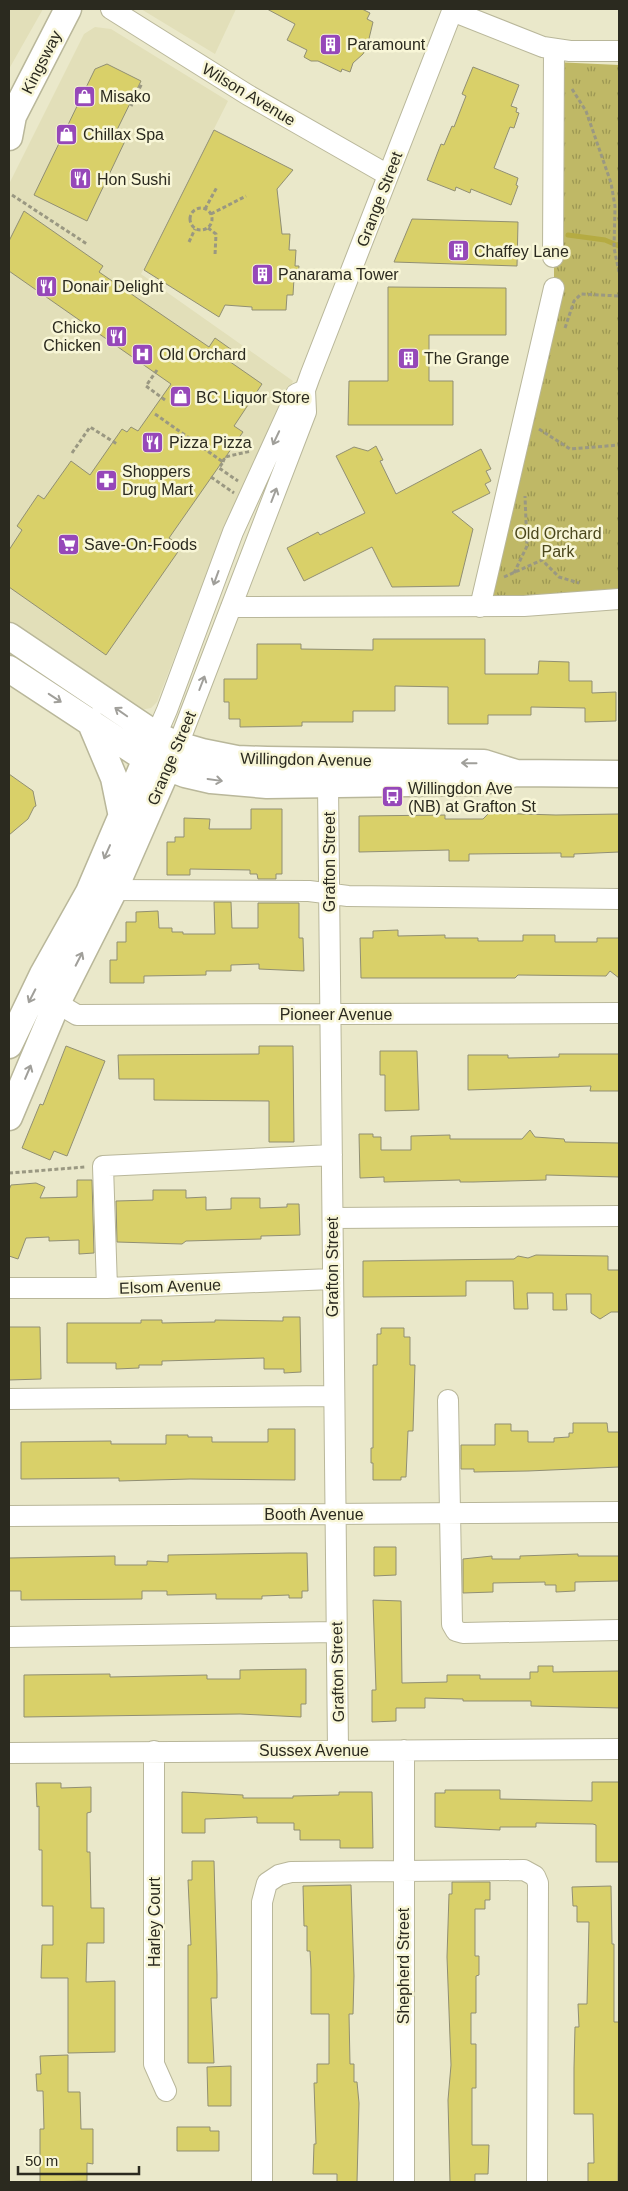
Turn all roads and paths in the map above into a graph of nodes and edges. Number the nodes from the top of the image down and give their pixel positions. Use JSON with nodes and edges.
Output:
{"nodes":[{"id":1,"x":68,"y":9,"type":"edge"},
{"id":2,"x":111,"y":9,"type":"edge"},
{"id":3,"x":452,"y":10,"type":"edge"},
{"id":4,"x":554,"y":49,"type":"junction"},
{"id":5,"x":619,"y":51,"type":"edge"},
{"id":6,"x":142,"y":83,"type":"dead end"},
{"id":7,"x":568,"y":83,"type":"dead end"},
{"id":8,"x":130,"y":106,"type":"dead end"},
{"id":9,"x":10,"y":124,"type":"edge"},
{"id":10,"x":388,"y":175,"type":"junction"},
{"id":11,"x":217,"y":187,"type":"dead end"},
{"id":12,"x":12,"y":195,"type":"dead end"},
{"id":13,"x":246,"y":196,"type":"dead end"},
{"id":14,"x":205,"y":209,"type":"junction"},
{"id":15,"x":211,"y":214,"type":"junction"},
{"id":16,"x":208,"y":228,"type":"junction"},
{"id":17,"x":195,"y":229,"type":"junction"},
{"id":18,"x":189,"y":242,"type":"dead end"},
{"id":19,"x":87,"y":244,"type":"dead end"},
{"id":20,"x":215,"y":255,"type":"dead end"},
{"id":21,"x":553,"y":257,"type":"dead end"},
{"id":22,"x":619,"y":272,"type":"edge"},
{"id":23,"x":554,"y":288,"type":"dead end"},
{"id":24,"x":619,"y":296,"type":"edge"},
{"id":25,"x":562,"y":336,"type":"dead end"},
{"id":26,"x":157,"y":370,"type":"dead end"},
{"id":27,"x":305,"y":390,"type":"junction"},
{"id":28,"x":165,"y":400,"type":"dead end"},
{"id":29,"x":155,"y":414,"type":"dead end"},
{"id":30,"x":534,"y":422,"type":"junction"},
{"id":31,"x":536,"y":438,"type":"dead end"},
{"id":32,"x":117,"y":444,"type":"dead end"},
{"id":33,"x":619,"y":444,"type":"edge"},
{"id":34,"x":257,"y":448,"type":"dead end"},
{"id":35,"x":72,"y":453,"type":"dead end"},
{"id":36,"x":223,"y":462,"type":"junction"},
{"id":37,"x":211,"y":477,"type":"dead end"},
{"id":38,"x":241,"y":483,"type":"dead end"},
{"id":39,"x":228,"y":489,"type":"dead end"},
{"id":40,"x":525,"y":494,"type":"dead end"},
{"id":41,"x":514,"y":573,"type":"junction"},
{"id":42,"x":582,"y":584,"type":"dead end"},
{"id":43,"x":485,"y":586,"type":"junction"},
{"id":44,"x":619,"y":599,"type":"edge"},
{"id":45,"x":480,"y":606,"type":"junction"},
{"id":46,"x":231,"y":607,"type":"junction"},
{"id":47,"x":9,"y":636,"type":"edge"},
{"id":48,"x":9,"y":668,"type":"edge"},
{"id":49,"x":90,"y":721,"type":"junction"},
{"id":50,"x":162,"y":751,"type":"junction"},
{"id":51,"x":516,"y":773,"type":"junction"},
{"id":52,"x":619,"y":774,"type":"edge"},
{"id":53,"x":328,"y":784,"type":"junction"},
{"id":54,"x":122,"y":817,"type":"junction"},
{"id":55,"x":114,"y":890,"type":"junction"},
{"id":56,"x":328,"y":894,"type":"junction"},
{"id":57,"x":619,"y":898,"type":"edge"},
{"id":58,"x":57,"y":1003,"type":"junction"},
{"id":59,"x":619,"y":1013,"type":"edge"},
{"id":60,"x":330,"y":1014,"type":"junction"},
{"id":61,"x":9,"y":1046,"type":"edge"},
{"id":62,"x":9,"y":1117,"type":"edge"},
{"id":63,"x":332,"y":1155,"type":"junction"},
{"id":64,"x":103,"y":1166,"type":"junction"},
{"id":65,"x":9,"y":1173,"type":"edge"},
{"id":66,"x":619,"y":1216,"type":"edge"},
{"id":67,"x":332,"y":1218,"type":"junction"},
{"id":68,"x":332,"y":1279,"type":"junction"},
{"id":69,"x":9,"y":1288,"type":"edge"},
{"id":70,"x":107,"y":1288,"type":"junction"},
{"id":71,"x":333,"y":1396,"type":"junction"},
{"id":72,"x":9,"y":1399,"type":"edge"},
{"id":73,"x":448,"y":1400,"type":"dead end"},
{"id":74,"x":619,"y":1512,"type":"edge"},
{"id":75,"x":334,"y":1514,"type":"junction"},
{"id":76,"x":449,"y":1514,"type":"junction"},
{"id":77,"x":9,"y":1516,"type":"edge"},
{"id":78,"x":619,"y":1630,"type":"edge"},
{"id":79,"x":336,"y":1632,"type":"junction"},
{"id":80,"x":9,"y":1637,"type":"edge"},
{"id":81,"x":619,"y":1749,"type":"edge"},
{"id":82,"x":338,"y":1750,"type":"junction"},
{"id":83,"x":404,"y":1750,"type":"junction"},
{"id":84,"x":154,"y":1751,"type":"junction"},
{"id":85,"x":9,"y":1753,"type":"edge"},
{"id":86,"x":403,"y":1871,"type":"junction"},
{"id":87,"x":166,"y":2091,"type":"dead end"},
{"id":88,"x":262,"y":2182,"type":"edge"},
{"id":89,"x":404,"y":2182,"type":"edge"},
{"id":90,"x":537,"y":2182,"type":"edge"}],
"edges":[{"from":1,"to":9,"type":"main road","name":"Kingsway"},
{"from":2,"to":10,"type":"street","name":"Wilson Avenue"},
{"from":3,"to":4,"type":"street"},
{"from":3,"to":10,"type":"street","name":"Grange Street"},
{"from":4,"to":5,"type":"street"},
{"from":4,"to":21,"type":"street"},
{"from":6,"to":8,"type":"path"},
{"from":7,"to":22,"type":"path"},
{"from":10,"to":27,"type":"street","name":"Grange Street"},
{"from":11,"to":14,"type":"path"},
{"from":12,"to":19,"type":"path"},
{"from":13,"to":15,"type":"path"},
{"from":14,"to":15,"type":"path"},
{"from":14,"to":17,"type":"path"},
{"from":15,"to":16,"type":"path"},
{"from":16,"to":17,"type":"path"},
{"from":16,"to":20,"type":"path"},
{"from":17,"to":18,"type":"path"},
{"from":23,"to":30,"type":"street"},
{"from":24,"to":25,"type":"path"},
{"from":26,"to":28,"type":"path"},
{"from":46,"to":27,"type":"street","name":"Grange Street","one_way":true},
{"from":27,"to":50,"type":"street","name":"Grange Street","one_way":true},
{"from":29,"to":36,"type":"path"},
{"from":30,"to":31,"type":"path"},
{"from":30,"to":33,"type":"path"},
{"from":30,"to":43,"type":"street"},
{"from":32,"to":35,"type":"path"},
{"from":34,"to":36,"type":"path"},
{"from":36,"to":38,"type":"path"},
{"from":37,"to":39,"type":"path"},
{"from":40,"to":41,"type":"path"},
{"from":41,"to":42,"type":"path"},
{"from":41,"to":43,"type":"path"},
{"from":43,"to":45,"type":"street"},
{"from":44,"to":45,"type":"street"},
{"from":45,"to":46,"type":"street"},
{"from":50,"to":46,"type":"street","name":"Grange Street","one_way":true},
{"from":50,"to":47,"type":"main road","name":"Willingdon Avenue","one_way":true},
{"from":48,"to":49,"type":"main road","name":"Willingdon Avenue","one_way":true},
{"from":49,"to":50,"type":"main road","name":"Willingdon Avenue"},
{"from":49,"to":54,"type":"main road"},
{"from":51,"to":50,"type":"main road","name":"Willingdon Avenue","one_way":true},
{"from":50,"to":53,"type":"main road","name":"Willingdon Avenue","one_way":true},
{"from":50,"to":54,"type":"main road","name":"Grange Street"},
{"from":50,"to":55,"type":"main road","name":"Grange Street"},
{"from":51,"to":52,"type":"main road","name":"Willingdon Avenue"},
{"from":51,"to":53,"type":"main road","name":"Willingdon Avenue"},
{"from":53,"to":56,"type":"street","name":"Grafton Street"},
{"from":54,"to":61,"type":"main road","name":"Grange Street","one_way":true},
{"from":55,"to":56,"type":"street"},
{"from":58,"to":55,"type":"main road","name":"Grange Street","one_way":true},
{"from":56,"to":57,"type":"street"},
{"from":56,"to":60,"type":"street","name":"Grafton Street"},
{"from":58,"to":60,"type":"street","name":"Pioneer Avenue"},
{"from":62,"to":58,"type":"main road","name":"Grange Street","one_way":true},
{"from":59,"to":60,"type":"street","name":"Pioneer Avenue"},
{"from":60,"to":63,"type":"street","name":"Grafton Street"},
{"from":63,"to":64,"type":"street"},
{"from":63,"to":67,"type":"street","name":"Grafton Street"},
{"from":64,"to":65,"type":"path"},
{"from":64,"to":70,"type":"street"},
{"from":66,"to":67,"type":"street"},
{"from":67,"to":68,"type":"street","name":"Grafton Street"},
{"from":68,"to":70,"type":"street","name":"Elsom Avenue"},
{"from":68,"to":71,"type":"street","name":"Grafton Street"},
{"from":69,"to":70,"type":"street","name":"Elsom Avenue"},
{"from":71,"to":72,"type":"street"},
{"from":71,"to":75,"type":"street","name":"Grafton Street"},
{"from":73,"to":76,"type":"street"},
{"from":74,"to":76,"type":"street","name":"Booth Avenue"},
{"from":75,"to":76,"type":"street","name":"Booth Avenue"},
{"from":75,"to":77,"type":"street","name":"Booth Avenue"},
{"from":75,"to":79,"type":"street","name":"Grafton Street"},
{"from":76,"to":78,"type":"street"},
{"from":79,"to":80,"type":"street"},
{"from":79,"to":82,"type":"street","name":"Grafton Street"},
{"from":81,"to":83,"type":"street","name":"Sussex Avenue"},
{"from":82,"to":83,"type":"street","name":"Sussex Avenue"},
{"from":82,"to":84,"type":"street","name":"Sussex Avenue"},
{"from":83,"to":86,"type":"street","name":"Shepherd Street"},
{"from":84,"to":85,"type":"street","name":"Sussex Avenue"},
{"from":84,"to":87,"type":"street","name":"Harley Court"},
{"from":86,"to":88,"type":"street"},
{"from":86,"to":89,"type":"street","name":"Shepherd Street"},
{"from":86,"to":90,"type":"street"}]}
